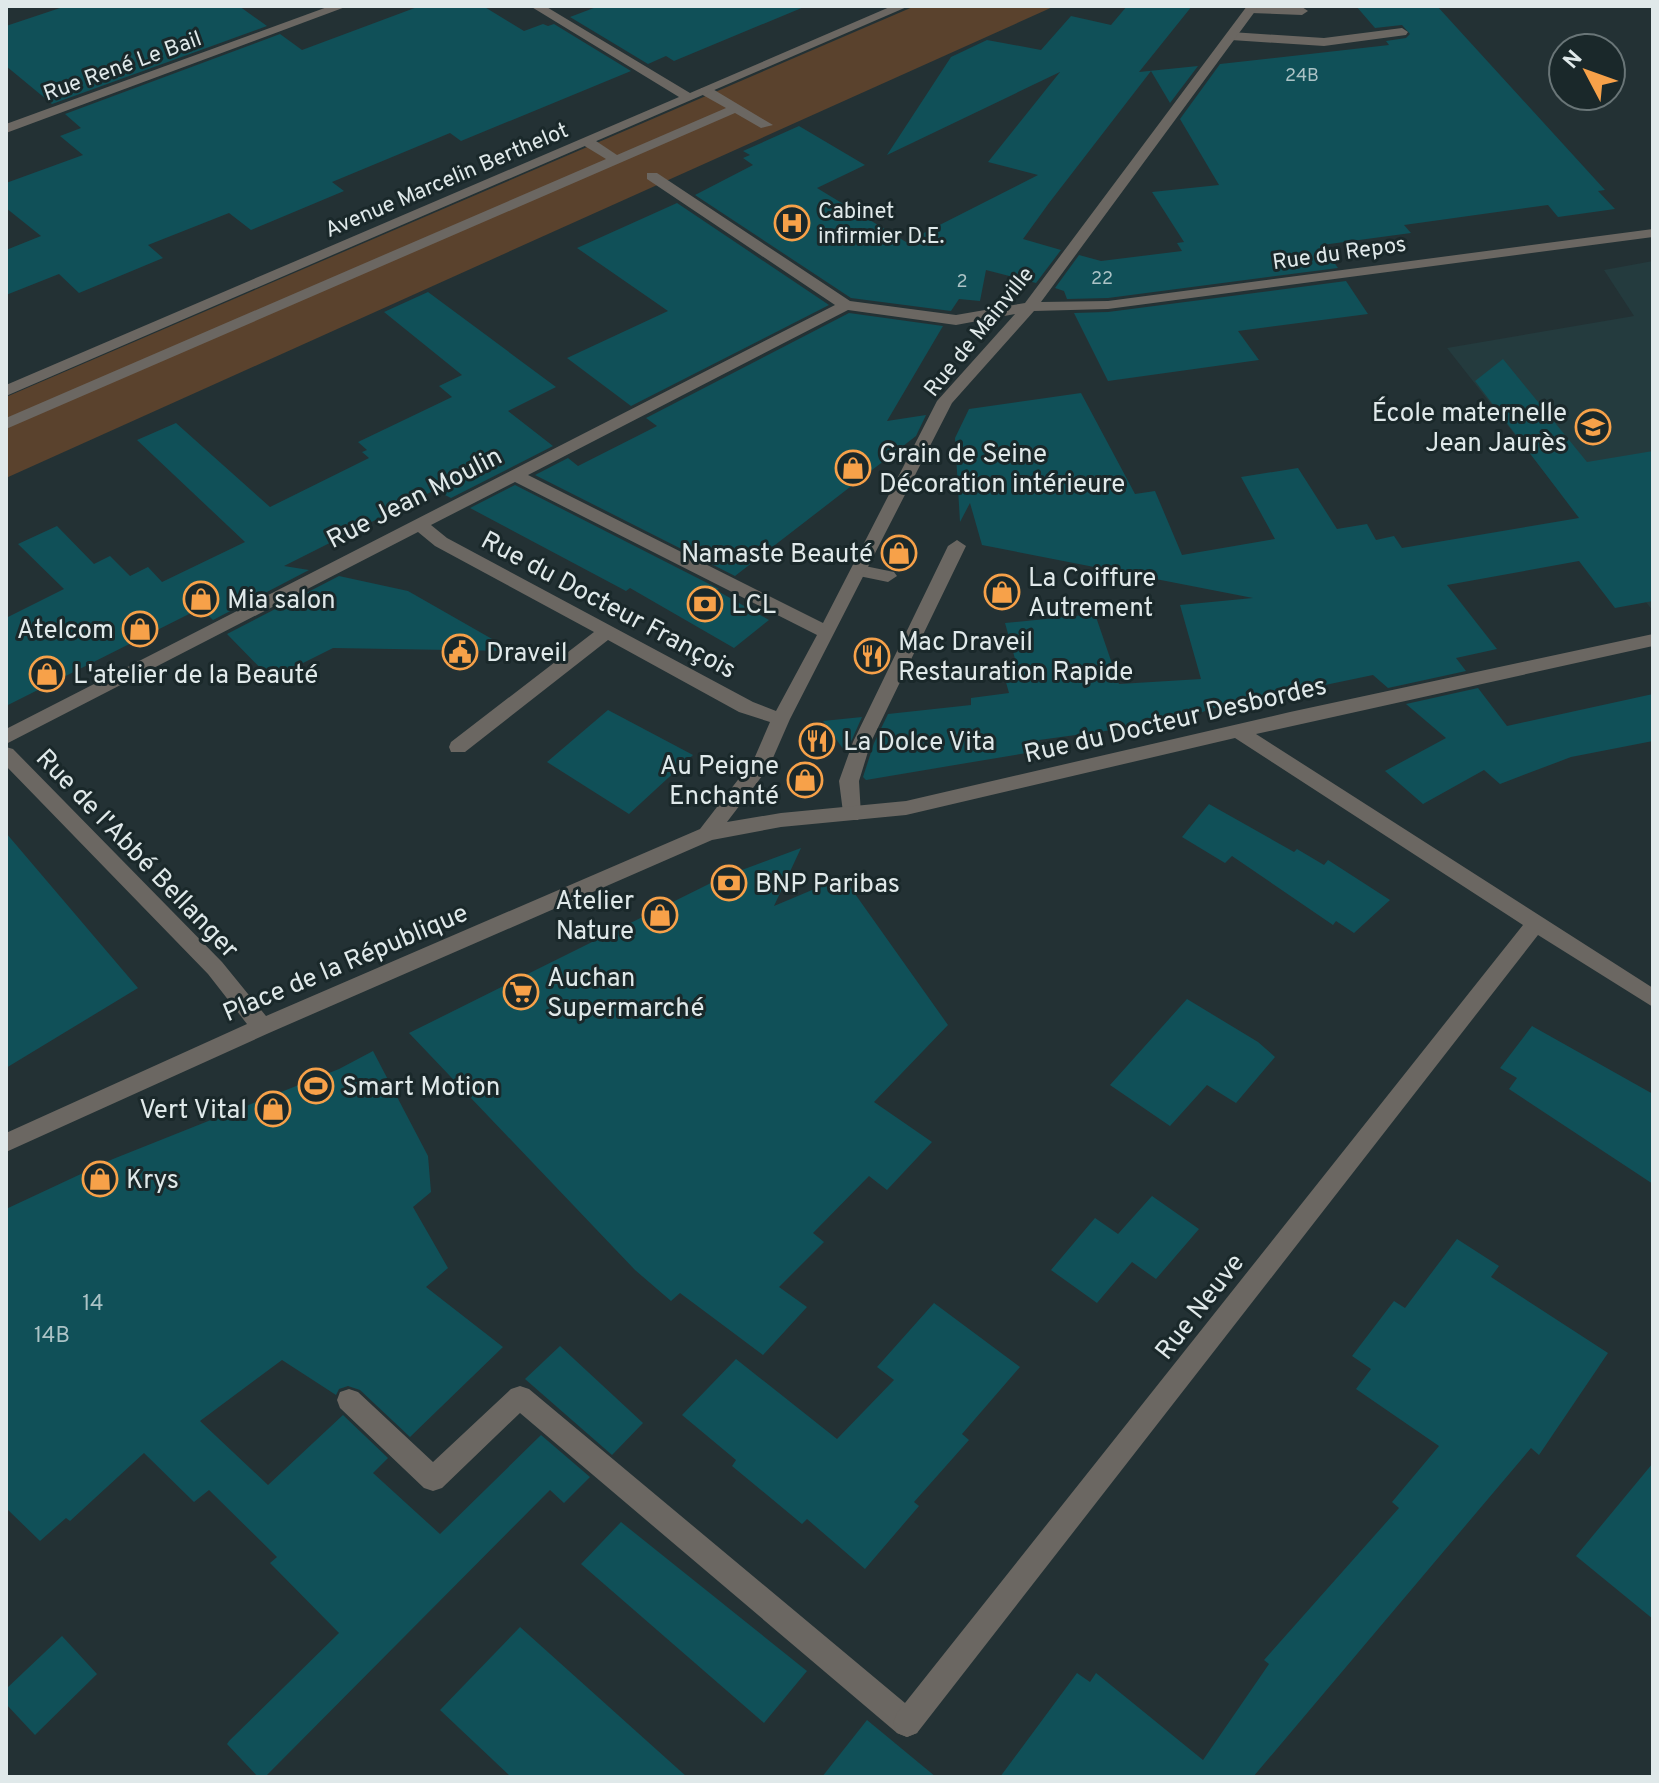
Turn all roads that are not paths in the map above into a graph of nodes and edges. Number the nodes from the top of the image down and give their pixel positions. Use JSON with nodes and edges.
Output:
{"nodes":[{"id":1,"x":342,"y":6,"type":"edge"},
{"id":2,"x":536,"y":6,"type":"edge"},
{"id":3,"x":903,"y":6,"type":"edge"},
{"id":4,"x":1252,"y":8,"type":"edge"},
{"id":5,"x":1302,"y":11,"type":"dead end"},
{"id":6,"x":1402,"y":32,"type":"dead end"},
{"id":7,"x":1231,"y":36,"type":"junction"},
{"id":8,"x":706,"y":91,"type":"junction"},
{"id":9,"x":689,"y":98,"type":"junction"},
{"id":10,"x":736,"y":108,"type":"junction"},
{"id":11,"x":766,"y":125,"type":"dead end"},
{"id":12,"x":6,"y":129,"type":"edge"},
{"id":13,"x":588,"y":142,"type":"junction"},
{"id":14,"x":616,"y":160,"type":"junction"},
{"id":15,"x":652,"y":176,"type":"dead end"},
{"id":16,"x":1653,"y":233,"type":"edge"},
{"id":17,"x":846,"y":305,"type":"junction"},
{"id":18,"x":1030,"y":307,"type":"junction"},
{"id":19,"x":6,"y":391,"type":"edge"},
{"id":20,"x":6,"y":424,"type":"edge"},
{"id":21,"x":514,"y":475,"type":"junction"},
{"id":22,"x":419,"y":524,"type":"junction"},
{"id":23,"x":957,"y":546,"type":"dead end"},
{"id":24,"x":860,"y":571,"type":"junction"},
{"id":25,"x":888,"y":576,"type":"dead end"},
{"id":26,"x":606,"y":632,"type":"junction"},
{"id":27,"x":828,"y":633,"type":"junction"},
{"id":28,"x":1653,"y":640,"type":"edge"},
{"id":29,"x":781,"y":719,"type":"junction"},
{"id":30,"x":1238,"y":731,"type":"junction"},
{"id":31,"x":6,"y":737,"type":"edge"},
{"id":32,"x":458,"y":747,"type":"dead end"},
{"id":33,"x":6,"y":754,"type":"edge"},
{"id":34,"x":851,"y":815,"type":"junction"},
{"id":35,"x":707,"y":834,"type":"junction"},
{"id":36,"x":1535,"y":924,"type":"junction"},
{"id":37,"x":1653,"y":999,"type":"edge"},
{"id":38,"x":262,"y":1027,"type":"junction"},
{"id":39,"x":6,"y":1143,"type":"edge"},
{"id":40,"x":349,"y":1400,"type":"dead end"}],
"edges":[{"from":1,"to":12,"type":"street","name":"Rue René Le Bail"},
{"from":2,"to":9,"type":"street"},
{"from":3,"to":8,"type":"street","name":"Avenue Marcelin Berthelot"},
{"from":4,"to":5,"type":"street"},
{"from":4,"to":7,"type":"street","name":"Rue de Mainville"},
{"from":6,"to":7,"type":"street"},
{"from":7,"to":18,"type":"street","name":"Rue de Mainville"},
{"from":8,"to":9,"type":"street","name":"Avenue Marcelin Berthelot"},
{"from":8,"to":10,"type":"street"},
{"from":9,"to":13,"type":"street","name":"Avenue Marcelin Berthelot"},
{"from":10,"to":11,"type":"street"},
{"from":10,"to":14,"type":"street"},
{"from":13,"to":14,"type":"street"},
{"from":13,"to":19,"type":"street","name":"Avenue Marcelin Berthelot"},
{"from":14,"to":20,"type":"street"},
{"from":15,"to":17,"type":"street"},
{"from":16,"to":18,"type":"street","name":"Rue du Repos"},
{"from":17,"to":18,"type":"street","name":"Rue du Repos"},
{"from":17,"to":21,"type":"street","name":"Rue Jean Moulin"},
{"from":18,"to":24,"type":"street","name":"Rue de Mainville"},
{"from":21,"to":22,"type":"street","name":"Rue Jean Moulin"},
{"from":21,"to":27,"type":"street"},
{"from":22,"to":26,"type":"street","name":"Rue du Docteur François"},
{"from":22,"to":31,"type":"street","name":"Rue Jean Moulin"},
{"from":23,"to":34,"type":"street"},
{"from":24,"to":25,"type":"street"},
{"from":24,"to":27,"type":"street","name":"Rue de Mainville"},
{"from":26,"to":29,"type":"street","name":"Rue du Docteur François"},
{"from":26,"to":32,"type":"street"},
{"from":27,"to":29,"type":"street","name":"Rue de Mainville"},
{"from":28,"to":30,"type":"street","name":"Rue du Docteur Desbordes"},
{"from":29,"to":35,"type":"street","name":"Rue de Mainville"},
{"from":30,"to":34,"type":"street","name":"Rue du Docteur Desbordes"},
{"from":30,"to":36,"type":"street"},
{"from":33,"to":38,"type":"street","name":"Rue de l'Abbé Bellanger"},
{"from":34,"to":35,"type":"street","name":"Rue du Docteur Desbordes"},
{"from":35,"to":38,"type":"street","name":"Place de la République"},
{"from":36,"to":37,"type":"street"},
{"from":36,"to":40,"type":"street","name":"Rue Neuve"},
{"from":38,"to":39,"type":"street","name":"Place de la République"}]}
